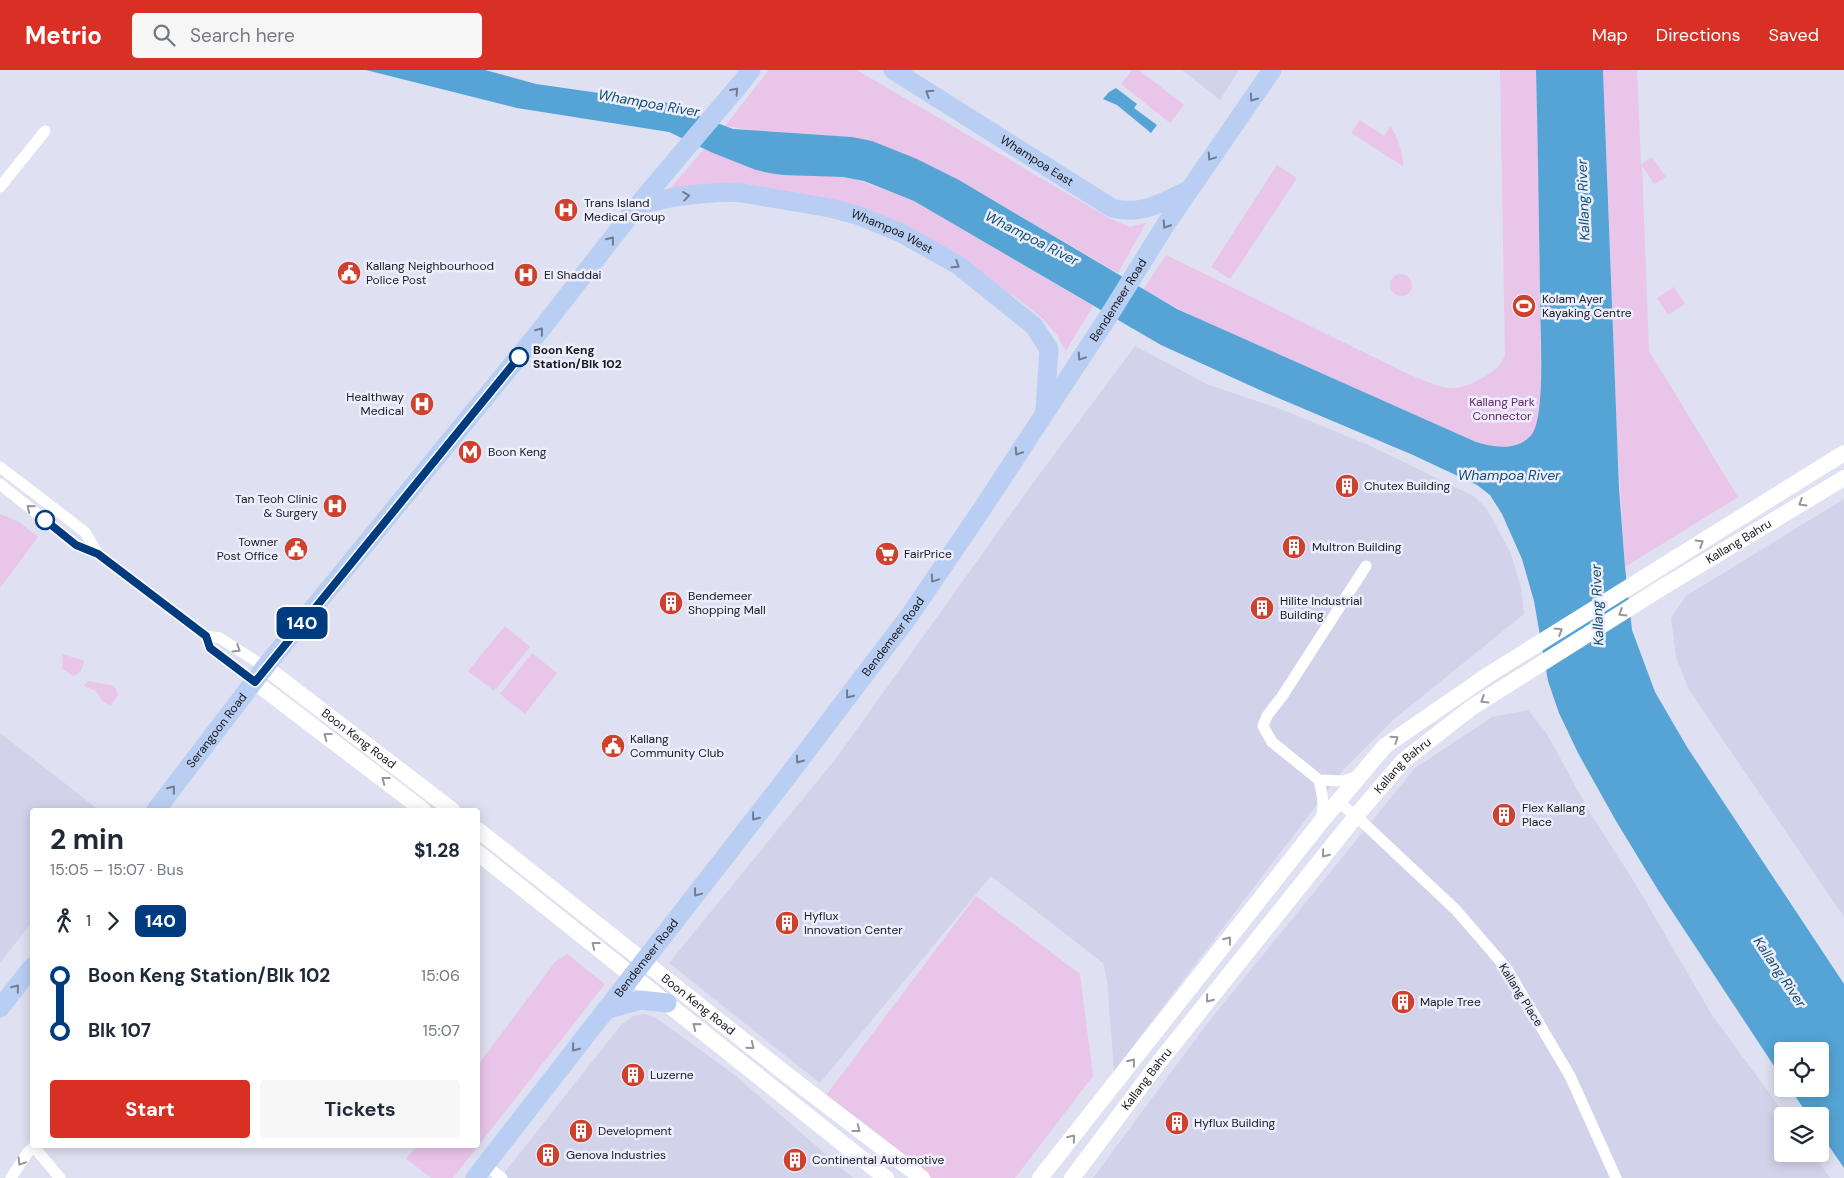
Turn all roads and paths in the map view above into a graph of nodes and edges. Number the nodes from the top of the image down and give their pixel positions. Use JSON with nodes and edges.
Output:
{"nodes":[{"id":1,"x":750,"y":70,"type":"edge"},
{"id":2,"x":893,"y":70,"type":"edge"},
{"id":3,"x":1272,"y":70,"type":"edge"},
{"id":4,"x":45,"y":131,"type":"dead end"},
{"id":5,"x":0,"y":187,"type":"edge"},
{"id":6,"x":1190,"y":189,"type":"junction"},
{"id":7,"x":638,"y":205,"type":"junction"},
{"id":8,"x":1045,"y":412,"type":"junction"},
{"id":9,"x":1844,"y":453,"type":"edge"},
{"id":10,"x":0,"y":467,"type":"edge"},
{"id":11,"x":1844,"y":478,"type":"edge"},
{"id":12,"x":0,"y":484,"type":"edge"},
{"id":13,"x":98,"y":554,"type":"junction"},
{"id":14,"x":1366,"y":566,"type":"dead end"},
{"id":15,"x":206,"y":636,"type":"junction"},
{"id":16,"x":260,"y":674,"type":"junction"},
{"id":17,"x":1362,"y":774,"type":"junction"},
{"id":18,"x":1318,"y":780,"type":"junction"},
{"id":19,"x":1338,"y":802,"type":"junction"},
{"id":20,"x":158,"y":808,"type":"edge"},
{"id":21,"x":421,"y":808,"type":"edge"},
{"id":22,"x":449,"y":808,"type":"edge"},
{"id":23,"x":1356,"y":816,"type":"junction"},
{"id":24,"x":1320,"y":823,"type":"junction"},
{"id":25,"x":480,"y":832,"type":"edge"},
{"id":26,"x":480,"y":854,"type":"edge"},
{"id":27,"x":639,"y":968,"type":"junction"},
{"id":28,"x":30,"y":970,"type":"edge"},
{"id":29,"x":667,"y":1003,"type":"junction"},
{"id":30,"x":0,"y":1008,"type":"edge"},
{"id":31,"x":606,"y":1010,"type":"junction"},
{"id":32,"x":33,"y":1148,"type":"edge"},
{"id":33,"x":35,"y":1148,"type":"edge"},
{"id":34,"x":480,"y":1172,"type":"edge"},
{"id":35,"x":11,"y":1178,"type":"edge"},
{"id":36,"x":60,"y":1178,"type":"edge"},
{"id":37,"x":502,"y":1178,"type":"edge"},
{"id":38,"x":886,"y":1178,"type":"edge"},
{"id":39,"x":922,"y":1178,"type":"edge"},
{"id":40,"x":1040,"y":1178,"type":"edge"},
{"id":41,"x":1072,"y":1178,"type":"edge"},
{"id":42,"x":1616,"y":1178,"type":"edge"}],
"edges":[{"from":7,"to":1,"type":"main road","name":"Serangoon Road","one_way":true},
{"from":6,"to":2,"type":"main road","name":"Whampoa East","one_way":true},
{"from":3,"to":6,"type":"main road","name":"Bendemeer Road","one_way":true},
{"from":4,"to":5,"type":"street"},
{"from":6,"to":8,"type":"main road","name":"Bendemeer Road","one_way":true},
{"from":7,"to":8,"type":"main road","name":"Whampoa West","one_way":true},
{"from":16,"to":7,"type":"main road","name":"Serangoon Road","one_way":true},
{"from":8,"to":27,"type":"main road","name":"Bendemeer Road","one_way":true},
{"from":17,"to":9,"type":"main road","name":"Kallang Bahru","one_way":true},
{"from":10,"to":13,"type":"street"},
{"from":11,"to":23,"type":"main road","name":"Kallang Bahru","one_way":true},
{"from":13,"to":12,"type":"street","one_way":true},
{"from":13,"to":15,"type":"street"},
{"from":14,"to":18,"type":"street"},
{"from":15,"to":16,"type":"street","one_way":true},
{"from":15,"to":16,"type":"street"},
{"from":20,"to":16,"type":"main road","name":"Serangoon Road","one_way":true},
{"from":21,"to":16,"type":"main road","name":"Boon Keng Road","one_way":true},
{"from":16,"to":22,"type":"main road","name":"Boon Keng Road"},
{"from":17,"to":18,"type":"street","name":"Kallang Bahru"},
{"from":17,"to":19,"type":"main road","name":"Kallang Bahru"},
{"from":18,"to":24,"type":"street","name":"Kallang Bahru"},
{"from":19,"to":23,"type":"street","name":"Kallang Place"},
{"from":19,"to":24,"type":"main road","name":"Kallang Bahru"},
{"from":23,"to":41,"type":"main road","name":"Kallang Bahru","one_way":true},
{"from":23,"to":42,"type":"street","name":"Kallang Place"},
{"from":40,"to":24,"type":"main road","name":"Kallang Bahru","one_way":true},
{"from":25,"to":27,"type":"main road","name":"Boon Keng Road"},
{"from":27,"to":26,"type":"main road","name":"Boon Keng Road","one_way":true},
{"from":27,"to":29,"type":"main road","name":"Boon Keng Road"},
{"from":27,"to":31,"type":"main road","name":"Bendemeer Road"},
{"from":27,"to":39,"type":"main road","name":"Boon Keng Road","one_way":true},
{"from":30,"to":28,"type":"main road","one_way":true},
{"from":29,"to":31,"type":"main road"},
{"from":38,"to":29,"type":"main road","name":"Boon Keng Road","one_way":true},
{"from":31,"to":34,"type":"main road","name":"Bendemeer Road","one_way":true},
{"from":32,"to":35,"type":"street","one_way":true},
{"from":36,"to":33,"type":"street","one_way":true},
{"from":34,"to":37,"type":"street"}]}
